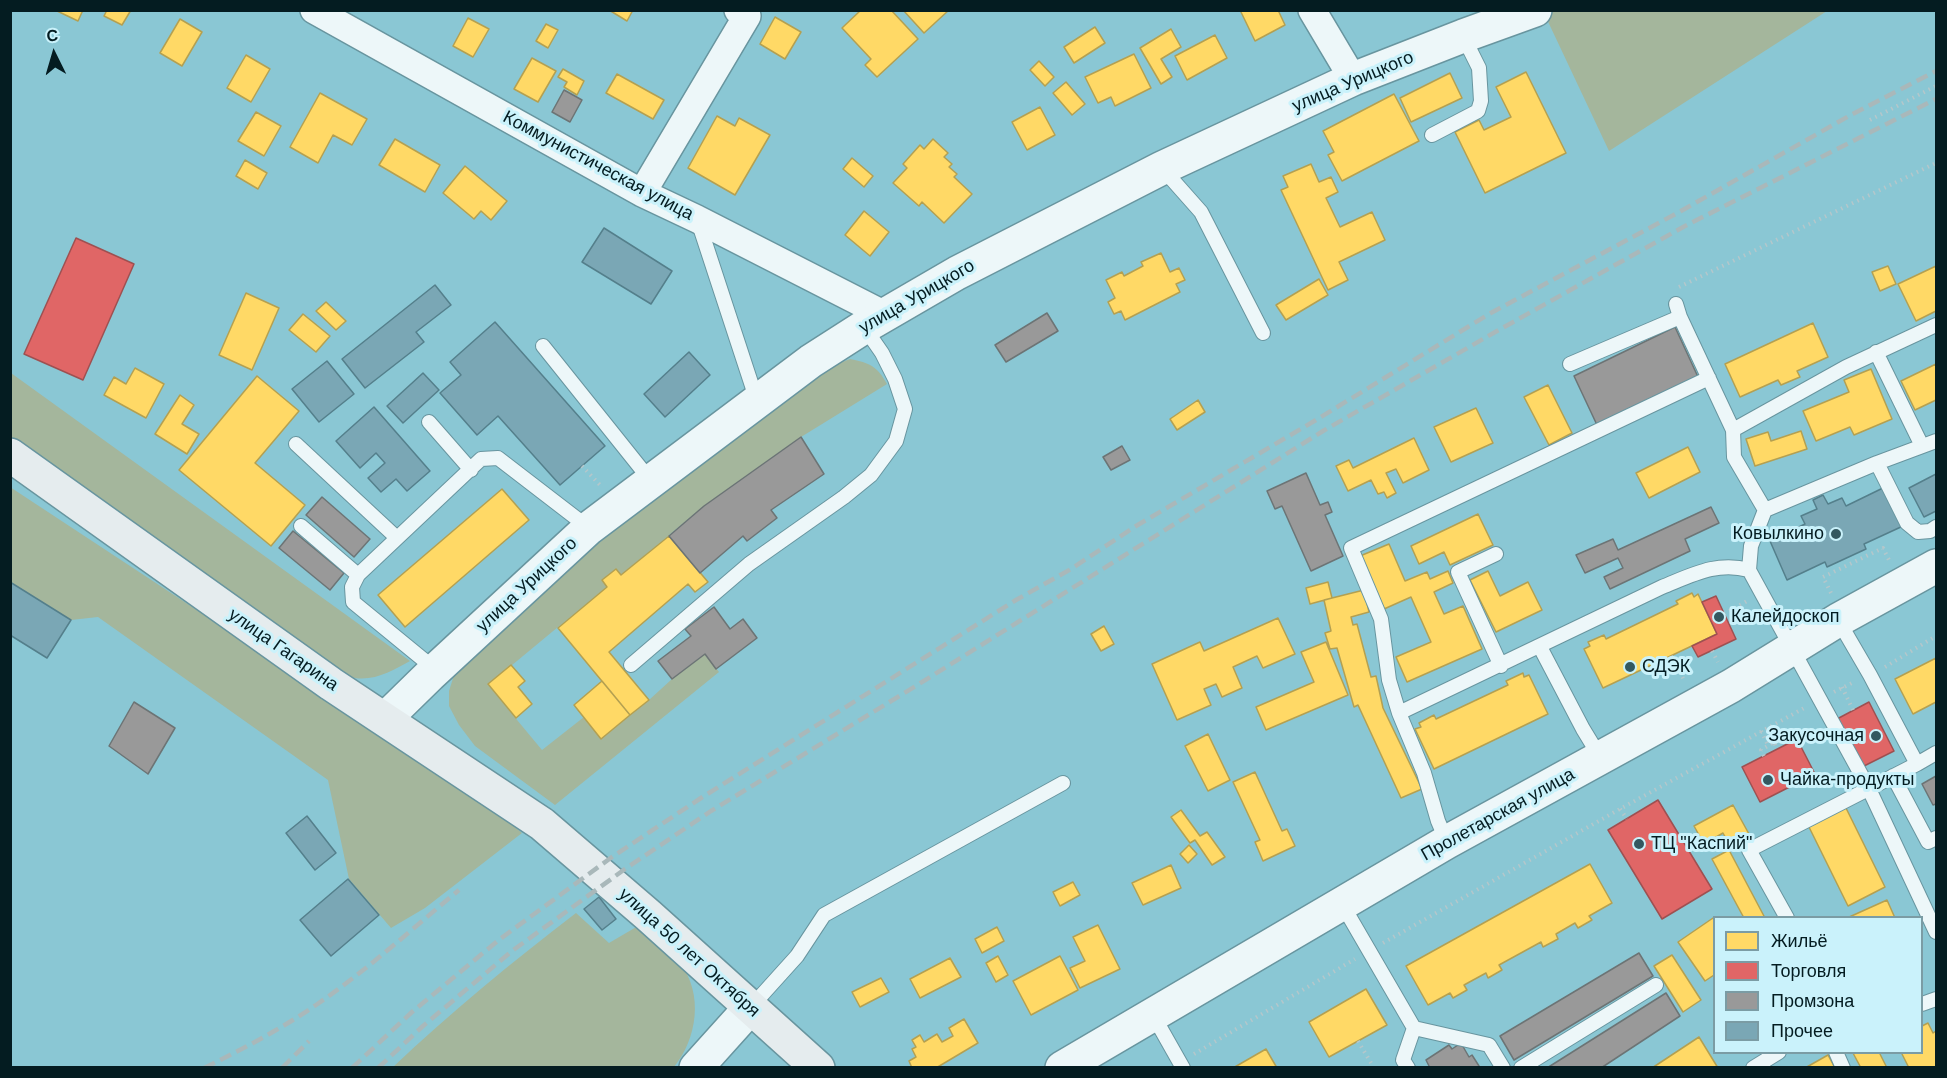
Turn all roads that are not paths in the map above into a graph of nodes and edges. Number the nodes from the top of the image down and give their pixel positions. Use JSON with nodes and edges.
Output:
{"nodes":[{"id":1,"x":314,"y":10,"type":"edge"},
{"id":2,"x":738,"y":10,"type":"edge"},
{"id":3,"x":1312,"y":10,"type":"edge"},
{"id":4,"x":1535,"y":10,"type":"edge"},
{"id":5,"x":1463,"y":36,"type":"junction"},
{"id":6,"x":1353,"y":79,"type":"junction"},
{"id":7,"x":1432,"y":135,"type":"dead end"},
{"id":8,"x":1162,"y":168,"type":"junction"},
{"id":9,"x":642,"y":194,"type":"junction"},
{"id":10,"x":697,"y":219,"type":"junction"},
{"id":11,"x":874,"y":321,"type":"junction"},
{"id":12,"x":1936,"y":325,"type":"edge"},
{"id":13,"x":1263,"y":333,"type":"dead end"},
{"id":14,"x":543,"y":346,"type":"dead end"},
{"id":15,"x":1876,"y":352,"type":"junction"},
{"id":16,"x":1570,"y":364,"type":"dead end"},
{"id":17,"x":1709,"y":378,"type":"junction"},
{"id":18,"x":757,"y":401,"type":"junction"},
{"id":19,"x":429,"y":422,"type":"dead end"},
{"id":20,"x":1733,"y":430,"type":"junction"},
{"id":21,"x":1936,"y":441,"type":"edge"},
{"id":22,"x":296,"y":444,"type":"dead end"},
{"id":23,"x":1922,"y":446,"type":"junction"},
{"id":24,"x":10,"y":455,"type":"edge"},
{"id":25,"x":1877,"y":463,"type":"junction"},
{"id":26,"x":471,"y":470,"type":"junction"},
{"id":27,"x":651,"y":481,"type":"junction"},
{"id":28,"x":1765,"y":510,"type":"junction"},
{"id":29,"x":301,"y":526,"type":"dead end"},
{"id":30,"x":1936,"y":527,"type":"edge"},
{"id":31,"x":589,"y":528,"type":"junction"},
{"id":32,"x":397,"y":538,"type":"junction"},
{"id":33,"x":1496,"y":554,"type":"dead end"},
{"id":34,"x":1936,"y":566,"type":"edge"},
{"id":35,"x":1749,"y":570,"type":"junction"},
{"id":36,"x":358,"y":575,"type":"junction"},
{"id":37,"x":1836,"y":610,"type":"junction"},
{"id":38,"x":1540,"y":647,"type":"junction"},
{"id":39,"x":1792,"y":648,"type":"junction"},
{"id":40,"x":631,"y":665,"type":"dead end"},
{"id":41,"x":1501,"y":666,"type":"junction"},
{"id":42,"x":436,"y":670,"type":"junction"},
{"id":43,"x":1399,"y":713,"type":"junction"},
{"id":44,"x":385,"y":719,"type":"junction"},
{"id":45,"x":1936,"y":753,"type":"edge"},
{"id":46,"x":1600,"y":758,"type":"junction"},
{"id":47,"x":1917,"y":764,"type":"junction"},
{"id":48,"x":1893,"y":776,"type":"junction"},
{"id":49,"x":1063,"y":783,"type":"dead end"},
{"id":50,"x":1869,"y":789,"type":"junction"},
{"id":51,"x":559,"y":838,"type":"joint"},
{"id":52,"x":1936,"y":838,"type":"edge"},
{"id":53,"x":1447,"y":842,"type":"junction"},
{"id":54,"x":1342,"y":904,"type":"junction"},
{"id":55,"x":1786,"y":916,"type":"edge"},
{"id":56,"x":1936,"y":932,"type":"edge"},
{"id":57,"x":1656,"y":985,"type":"dead end"},
{"id":58,"x":750,"y":1008,"type":"junction"},
{"id":59,"x":1152,"y":1014,"type":"junction"},
{"id":60,"x":1414,"y":1028,"type":"junction"},
{"id":61,"x":1777,"y":1054,"type":"edge"},
{"id":62,"x":1837,"y":1054,"type":"edge"},
{"id":63,"x":1406,"y":1064,"type":"edge"},
{"id":64,"x":1181,"y":1065,"type":"edge"},
{"id":65,"x":696,"y":1068,"type":"edge"},
{"id":66,"x":818,"y":1068,"type":"edge"},
{"id":67,"x":1062,"y":1068,"type":"edge"},
{"id":68,"x":1390,"y":1068,"type":"edge"},
{"id":69,"x":1503,"y":1068,"type":"edge"},
{"id":70,"x":1521,"y":1068,"type":"edge"},
{"id":71,"x":1753,"y":1068,"type":"edge"},
{"id":72,"x":1844,"y":1068,"type":"edge"}],
"edges":[{"from":1,"to":9,"type":"street","name":"Коммунистическая улица"},
{"from":2,"to":9,"type":"street"},
{"from":3,"to":6,"type":"street"},
{"from":4,"to":5,"type":"street","name":"улица Урицкого"},
{"from":5,"to":6,"type":"street","name":"улица Урицкого"},
{"from":5,"to":7,"type":"lane"},
{"from":6,"to":8,"type":"street","name":"улица Урицкого"},
{"from":8,"to":11,"type":"street","name":"улица Урицкого"},
{"from":8,"to":13,"type":"lane"},
{"from":9,"to":10,"type":"street","name":"Коммунистическая улица"},
{"from":10,"to":11,"type":"street","name":"Коммунистическая улица"},
{"from":10,"to":18,"type":"lane"},
{"from":11,"to":18,"type":"street","name":"улица Урицкого"},
{"from":11,"to":40,"type":"lane"},
{"from":12,"to":15,"type":"lane"},
{"from":14,"to":27,"type":"lane"},
{"from":15,"to":20,"type":"lane"},
{"from":15,"to":23,"type":"lane"},
{"from":16,"to":17,"type":"lane"},
{"from":17,"to":20,"type":"lane"},
{"from":17,"to":43,"type":"lane"},
{"from":18,"to":27,"type":"street","name":"улица Урицкого"},
{"from":19,"to":26,"type":"lane"},
{"from":20,"to":28,"type":"lane"},
{"from":21,"to":23,"type":"lane"},
{"from":22,"to":32,"type":"lane"},
{"from":23,"to":25,"type":"lane"},
{"from":24,"to":44,"type":"main road","name":"улица Гагарина"},
{"from":25,"to":28,"type":"lane"},
{"from":25,"to":30,"type":"lane"},
{"from":26,"to":31,"type":"lane"},
{"from":26,"to":32,"type":"lane"},
{"from":27,"to":31,"type":"street","name":"улица Урицкого"},
{"from":28,"to":35,"type":"lane"},
{"from":29,"to":36,"type":"lane"},
{"from":31,"to":42,"type":"street","name":"улица Урицкого"},
{"from":32,"to":36,"type":"lane"},
{"from":33,"to":41,"type":"lane"},
{"from":34,"to":37,"type":"street","name":"Пролетарская улица"},
{"from":35,"to":38,"type":"lane"},
{"from":35,"to":39,"type":"lane"},
{"from":36,"to":42,"type":"lane"},
{"from":37,"to":39,"type":"street","name":"Пролетарская улица"},
{"from":37,"to":47,"type":"lane"},
{"from":38,"to":41,"type":"lane"},
{"from":38,"to":46,"type":"lane"},
{"from":39,"to":46,"type":"street","name":"Пролетарская улица"},
{"from":39,"to":50,"type":"lane"},
{"from":41,"to":43,"type":"lane"},
{"from":42,"to":44,"type":"street","name":"улица Урицкого"},
{"from":43,"to":53,"type":"lane"},
{"from":44,"to":51,"type":"main road","name":"улица Гагарина"},
{"from":45,"to":47,"type":"lane"},
{"from":46,"to":53,"type":"street","name":"Пролетарская улица"},
{"from":47,"to":48,"type":"lane"},
{"from":48,"to":50,"type":"lane"},
{"from":48,"to":52,"type":"lane"},
{"from":49,"to":58,"type":"lane"},
{"from":50,"to":55,"type":"lane"},
{"from":50,"to":56,"type":"lane"},
{"from":51,"to":58,"type":"main road","name":"улица 50 лет Октября"},
{"from":53,"to":54,"type":"street","name":"Пролетарская улица"},
{"from":54,"to":59,"type":"street","name":"Пролетарская улица"},
{"from":54,"to":60,"type":"lane"},
{"from":57,"to":70,"type":"lane"},
{"from":58,"to":65,"type":"street"},
{"from":58,"to":66,"type":"main road","name":"улица 50 лет Октября"},
{"from":59,"to":64,"type":"lane"},
{"from":59,"to":67,"type":"street","name":"Пролетарская улица"},
{"from":60,"to":63,"type":"lane"},
{"from":60,"to":69,"type":"lane"},
{"from":61,"to":71,"type":"lane"},
{"from":62,"to":72,"type":"lane"},
{"from":63,"to":68,"type":"lane"}]}
